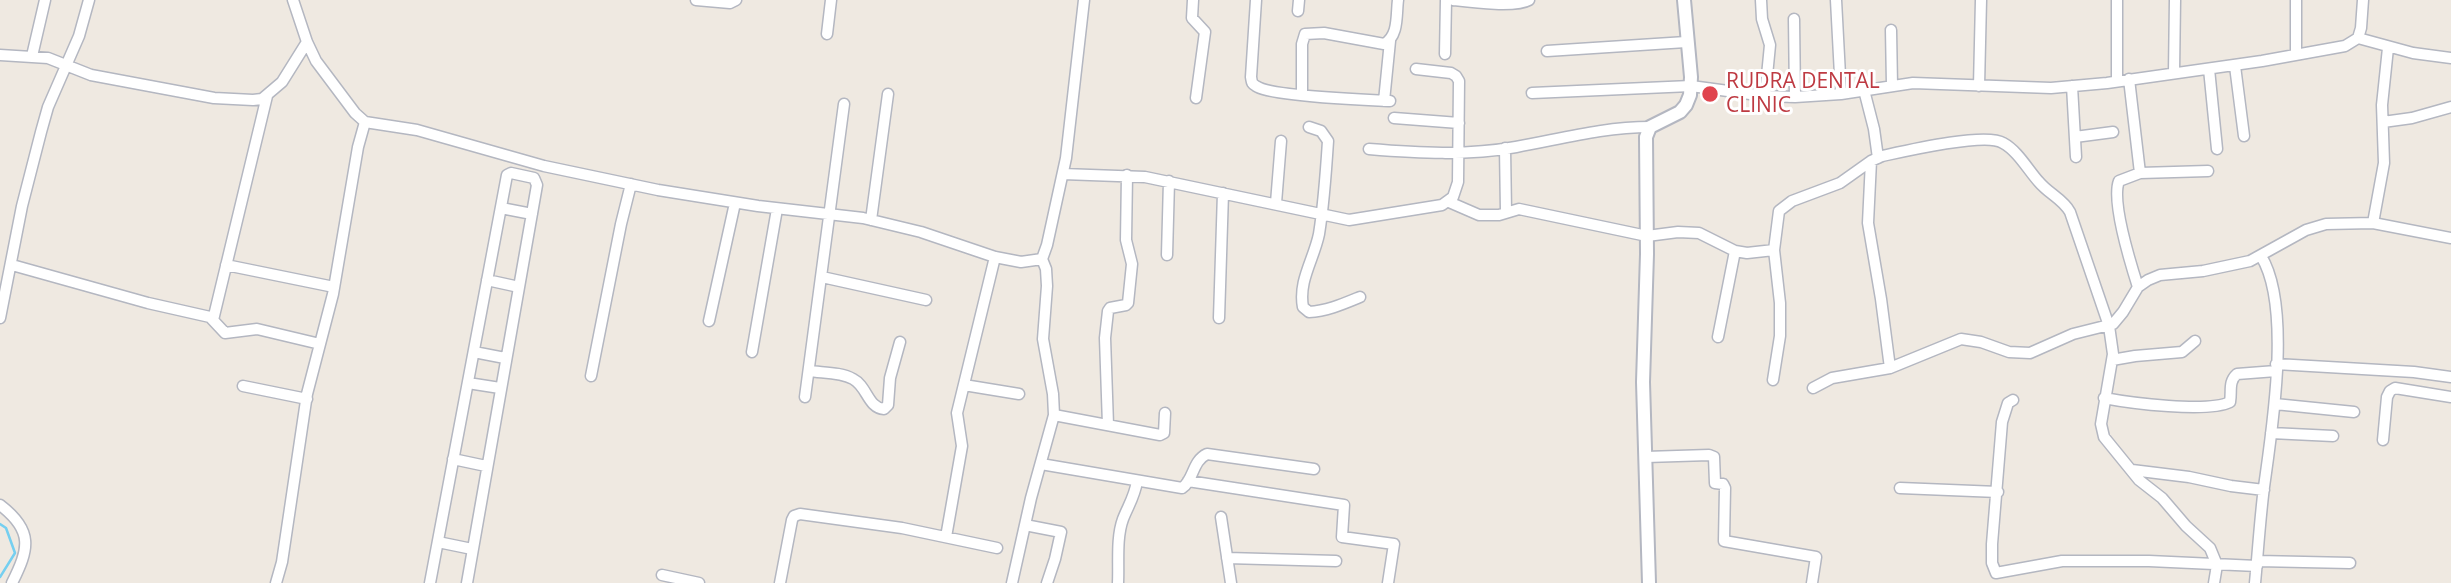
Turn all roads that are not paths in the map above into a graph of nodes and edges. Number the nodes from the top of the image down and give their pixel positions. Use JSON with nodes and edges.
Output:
{"nodes":[{"id":1,"x":46,"y":0,"type":"edge"},
{"id":2,"x":89,"y":0,"type":"edge"},
{"id":3,"x":293,"y":0,"type":"edge"},
{"id":4,"x":696,"y":0,"type":"edge"},
{"id":5,"x":736,"y":0,"type":"edge"},
{"id":6,"x":831,"y":0,"type":"edge"},
{"id":7,"x":1084,"y":0,"type":"edge"},
{"id":8,"x":1192,"y":0,"type":"edge"},
{"id":9,"x":1256,"y":0,"type":"edge"},
{"id":10,"x":1398,"y":0,"type":"edge"},
{"id":11,"x":1446,"y":0,"type":"edge"},
{"id":12,"x":1453,"y":0,"type":"edge"},
{"id":13,"x":1529,"y":0,"type":"edge"},
{"id":14,"x":1684,"y":0,"type":"edge"},
{"id":15,"x":1761,"y":0,"type":"edge"},
{"id":16,"x":1836,"y":0,"type":"edge"},
{"id":17,"x":1980,"y":0,"type":"edge"},
{"id":18,"x":2117,"y":0,"type":"edge"},
{"id":19,"x":2175,"y":0,"type":"edge"},
{"id":20,"x":2296,"y":0,"type":"edge"},
{"id":21,"x":2363,"y":0,"type":"edge"},
{"id":22,"x":1794,"y":19,"type":"dead end"},
{"id":23,"x":1891,"y":30,"type":"dead end"},
{"id":24,"x":827,"y":34,"type":"dead end"},
{"id":25,"x":2358,"y":38,"type":"junction"},
{"id":26,"x":1390,"y":41,"type":"junction"},
{"id":27,"x":307,"y":42,"type":"junction"},
{"id":28,"x":1686,"y":42,"type":"junction"},
{"id":29,"x":2388,"y":48,"type":"junction"},
{"id":30,"x":1547,"y":51,"type":"dead end"},
{"id":31,"x":1445,"y":54,"type":"dead end"},
{"id":32,"x":0,"y":55,"type":"edge"},
{"id":33,"x":2295,"y":55,"type":"junction"},
{"id":34,"x":32,"y":56,"type":"junction"},
{"id":35,"x":2451,"y":58,"type":"edge"},
{"id":36,"x":66,"y":66,"type":"junction"},
{"id":37,"x":2235,"y":66,"type":"junction"},
{"id":38,"x":1416,"y":69,"type":"dead end"},
{"id":39,"x":2209,"y":69,"type":"junction"},
{"id":40,"x":2174,"y":73,"type":"junction"},
{"id":41,"x":2129,"y":79,"type":"junction"},
{"id":42,"x":2117,"y":81,"type":"junction"},
{"id":43,"x":1892,"y":85,"type":"junction"},
{"id":44,"x":1692,"y":86,"type":"junction"},
{"id":45,"x":1979,"y":86,"type":"junction"},
{"id":46,"x":2072,"y":86,"type":"junction"},
{"id":47,"x":1864,"y":90,"type":"junction"},
{"id":48,"x":1532,"y":93,"type":"dead end"},
{"id":49,"x":888,"y":94,"type":"dead end"},
{"id":50,"x":1302,"y":94,"type":"junction"},
{"id":51,"x":1841,"y":94,"type":"junction"},
{"id":52,"x":267,"y":96,"type":"junction"},
{"id":53,"x":1765,"y":96,"type":"junction"},
{"id":54,"x":1795,"y":97,"type":"junction"},
{"id":55,"x":1196,"y":98,"type":"dead end"},
{"id":56,"x":844,"y":104,"type":"dead end"},
{"id":57,"x":2451,"y":107,"type":"edge"},
{"id":58,"x":1394,"y":118,"type":"dead end"},
{"id":59,"x":365,"y":122,"type":"junction"},
{"id":60,"x":2383,"y":122,"type":"junction"},
{"id":61,"x":1460,"y":123,"type":"junction"},
{"id":62,"x":1309,"y":127,"type":"dead end"},
{"id":63,"x":1650,"y":127,"type":"junction"},
{"id":64,"x":2113,"y":132,"type":"dead end"},
{"id":65,"x":2244,"y":136,"type":"dead end"},
{"id":66,"x":2075,"y":137,"type":"junction"},
{"id":67,"x":1281,"y":141,"type":"dead end"},
{"id":68,"x":1505,"y":148,"type":"junction"},
{"id":69,"x":1369,"y":149,"type":"dead end"},
{"id":70,"x":2217,"y":149,"type":"dead end"},
{"id":71,"x":1460,"y":152,"type":"junction"},
{"id":72,"x":2076,"y":157,"type":"dead end"},
{"id":73,"x":1875,"y":159,"type":"junction"},
{"id":74,"x":527,"y":161,"type":"junction"},
{"id":75,"x":2208,"y":171,"type":"dead end"},
{"id":76,"x":2140,"y":173,"type":"junction"},
{"id":77,"x":1063,"y":174,"type":"junction"},
{"id":78,"x":524,"y":176,"type":"junction"},
{"id":79,"x":1127,"y":176,"type":"junction"},
{"id":80,"x":1169,"y":181,"type":"junction"},
{"id":81,"x":631,"y":184,"type":"junction"},
{"id":82,"x":1223,"y":193,"type":"junction"},
{"id":83,"x":1449,"y":202,"type":"junction"},
{"id":84,"x":735,"y":203,"type":"junction"},
{"id":85,"x":1276,"y":203,"type":"junction"},
{"id":86,"x":501,"y":208,"type":"junction"},
{"id":87,"x":777,"y":209,"type":"junction"},
{"id":88,"x":1506,"y":212,"type":"junction"},
{"id":89,"x":532,"y":214,"type":"junction"},
{"id":90,"x":831,"y":214,"type":"junction"},
{"id":91,"x":1321,"y":214,"type":"junction"},
{"id":92,"x":872,"y":220,"type":"junction"},
{"id":93,"x":2373,"y":223,"type":"junction"},
{"id":94,"x":1647,"y":236,"type":"junction"},
{"id":95,"x":2451,"y":238,"type":"edge"},
{"id":96,"x":1774,"y":250,"type":"junction"},
{"id":97,"x":1735,"y":251,"type":"junction"},
{"id":98,"x":1167,"y":255,"type":"dead end"},
{"id":99,"x":2260,"y":256,"type":"junction"},
{"id":100,"x":995,"y":257,"type":"junction"},
{"id":101,"x":1042,"y":259,"type":"junction"},
{"id":102,"x":12,"y":265,"type":"junction"},
{"id":103,"x":226,"y":265,"type":"junction"},
{"id":104,"x":822,"y":277,"type":"junction"},
{"id":105,"x":488,"y":280,"type":"junction"},
{"id":106,"x":334,"y":287,"type":"junction"},
{"id":107,"x":519,"y":287,"type":"junction"},
{"id":108,"x":2138,"y":287,"type":"junction"},
{"id":109,"x":1360,"y":297,"type":"dead end"},
{"id":110,"x":926,"y":300,"type":"dead end"},
{"id":111,"x":0,"y":318,"type":"edge"},
{"id":112,"x":1219,"y":318,"type":"dead end"},
{"id":113,"x":214,"y":320,"type":"junction"},
{"id":114,"x":709,"y":321,"type":"dead end"},
{"id":115,"x":2109,"y":326,"type":"junction"},
{"id":116,"x":1717,"y":337,"type":"dead end"},
{"id":117,"x":2195,"y":341,"type":"dead end"},
{"id":118,"x":900,"y":342,"type":"dead end"},
{"id":119,"x":320,"y":344,"type":"junction"},
{"id":120,"x":474,"y":352,"type":"junction"},
{"id":121,"x":752,"y":352,"type":"dead end"},
{"id":122,"x":505,"y":358,"type":"junction"},
{"id":123,"x":2112,"y":360,"type":"junction"},
{"id":124,"x":1889,"y":368,"type":"junction"},
{"id":125,"x":2276,"y":368,"type":"junction"},
{"id":126,"x":809,"y":371,"type":"junction"},
{"id":127,"x":591,"y":376,"type":"dead end"},
{"id":128,"x":2451,"y":377,"type":"edge"},
{"id":129,"x":1773,"y":380,"type":"dead end"},
{"id":130,"x":468,"y":383,"type":"junction"},
{"id":131,"x":964,"y":385,"type":"junction"},
{"id":132,"x":243,"y":386,"type":"dead end"},
{"id":133,"x":499,"y":388,"type":"junction"},
{"id":134,"x":1813,"y":388,"type":"dead end"},
{"id":135,"x":1019,"y":394,"type":"dead end"},
{"id":136,"x":805,"y":397,"type":"dead end"},
{"id":137,"x":2451,"y":397,"type":"edge"},
{"id":138,"x":2104,"y":398,"type":"junction"},
{"id":139,"x":307,"y":399,"type":"junction"},
{"id":140,"x":2013,"y":400,"type":"dead end"},
{"id":141,"x":2274,"y":404,"type":"junction"},
{"id":142,"x":2354,"y":412,"type":"dead end"},
{"id":143,"x":1165,"y":413,"type":"dead end"},
{"id":144,"x":1054,"y":415,"type":"junction"},
{"id":145,"x":1108,"y":425,"type":"junction"},
{"id":146,"x":2271,"y":433,"type":"junction"},
{"id":147,"x":2333,"y":436,"type":"dead end"},
{"id":148,"x":2383,"y":440,"type":"dead end"},
{"id":149,"x":1646,"y":457,"type":"junction"},
{"id":150,"x":453,"y":459,"type":"junction"},
{"id":151,"x":1041,"y":464,"type":"junction"},
{"id":152,"x":486,"y":466,"type":"junction"},
{"id":153,"x":1314,"y":469,"type":"dead end"},
{"id":154,"x":2132,"y":470,"type":"junction"},
{"id":155,"x":1137,"y":481,"type":"junction"},
{"id":156,"x":1188,"y":481,"type":"junction"},
{"id":157,"x":1900,"y":488,"type":"dead end"},
{"id":158,"x":2264,"y":490,"type":"junction"},
{"id":159,"x":1997,"y":492,"type":"junction"},
{"id":160,"x":0,"y":505,"type":"edge"},
{"id":161,"x":1221,"y":517,"type":"dead end"},
{"id":162,"x":1025,"y":525,"type":"junction"},
{"id":163,"x":946,"y":537,"type":"junction"},
{"id":164,"x":438,"y":542,"type":"junction"},
{"id":165,"x":997,"y":548,"type":"dead end"},
{"id":166,"x":472,"y":549,"type":"junction"},
{"id":167,"x":1227,"y":558,"type":"junction"},
{"id":168,"x":1336,"y":561,"type":"dead end"},
{"id":169,"x":2350,"y":563,"type":"dead end"},
{"id":170,"x":2257,"y":564,"type":"junction"},
{"id":171,"x":2217,"y":565,"type":"junction"},
{"id":172,"x":662,"y":575,"type":"dead end"},
{"id":173,"x":278,"y":582,"type":"edge"},
{"id":174,"x":12,"y":583,"type":"edge"},
{"id":175,"x":430,"y":583,"type":"edge"},
{"id":176,"x":467,"y":583,"type":"edge"},
{"id":177,"x":699,"y":583,"type":"edge"},
{"id":178,"x":780,"y":583,"type":"edge"},
{"id":179,"x":1012,"y":583,"type":"edge"},
{"id":180,"x":1047,"y":583,"type":"edge"},
{"id":181,"x":1118,"y":583,"type":"edge"},
{"id":182,"x":1231,"y":583,"type":"edge"},
{"id":183,"x":1388,"y":583,"type":"edge"},
{"id":184,"x":1649,"y":583,"type":"edge"},
{"id":185,"x":1812,"y":583,"type":"edge"},
{"id":186,"x":2214,"y":583,"type":"edge"},
{"id":187,"x":2255,"y":583,"type":"edge"}],
"edges":[{"from":1,"to":34,"type":"street"},
{"from":2,"to":36,"type":"street"},
{"from":3,"to":27,"type":"street"},
{"from":4,"to":5,"type":"street"},
{"from":6,"to":24,"type":"street"},
{"from":7,"to":77,"type":"street"},
{"from":8,"to":55,"type":"street"},
{"from":9,"to":50,"type":"street"},
{"from":10,"to":26,"type":"street"},
{"from":11,"to":31,"type":"street"},
{"from":12,"to":13,"type":"street"},
{"from":14,"to":28,"type":"street"},
{"from":15,"to":53,"type":"street"},
{"from":16,"to":51,"type":"street"},
{"from":17,"to":45,"type":"street"},
{"from":18,"to":42,"type":"street"},
{"from":19,"to":40,"type":"street"},
{"from":20,"to":33,"type":"street"},
{"from":21,"to":25,"type":"street"},
{"from":22,"to":54,"type":"street"},
{"from":23,"to":43,"type":"street"},
{"from":25,"to":29,"type":"street"},
{"from":25,"to":33,"type":"street"},
{"from":26,"to":50,"type":"street"},
{"from":26,"to":50,"type":"street"},
{"from":27,"to":52,"type":"street"},
{"from":27,"to":59,"type":"street"},
{"from":28,"to":30,"type":"street"},
{"from":28,"to":44,"type":"street"},
{"from":29,"to":35,"type":"street"},
{"from":29,"to":60,"type":"street"},
{"from":32,"to":34,"type":"street"},
{"from":33,"to":37,"type":"street"},
{"from":34,"to":36,"type":"street"},
{"from":36,"to":52,"type":"street"},
{"from":36,"to":102,"type":"street"},
{"from":37,"to":39,"type":"street"},
{"from":37,"to":65,"type":"street"},
{"from":38,"to":61,"type":"street"},
{"from":39,"to":40,"type":"street"},
{"from":39,"to":70,"type":"street"},
{"from":40,"to":41,"type":"street"},
{"from":41,"to":42,"type":"street"},
{"from":41,"to":76,"type":"street"},
{"from":42,"to":46,"type":"street"},
{"from":43,"to":45,"type":"street"},
{"from":43,"to":47,"type":"street"},
{"from":44,"to":48,"type":"street"},
{"from":44,"to":53,"type":"street"},
{"from":44,"to":63,"type":"street"},
{"from":45,"to":46,"type":"street"},
{"from":46,"to":66,"type":"street"},
{"from":47,"to":51,"type":"street"},
{"from":47,"to":73,"type":"street"},
{"from":49,"to":92,"type":"street"},
{"from":51,"to":54,"type":"street"},
{"from":52,"to":103,"type":"street"},
{"from":53,"to":54,"type":"street"},
{"from":56,"to":90,"type":"street"},
{"from":57,"to":60,"type":"street"},
{"from":58,"to":61,"type":"street"},
{"from":59,"to":74,"type":"street"},
{"from":59,"to":106,"type":"street"},
{"from":60,"to":93,"type":"street"},
{"from":61,"to":71,"type":"street"},
{"from":62,"to":91,"type":"street"},
{"from":63,"to":68,"type":"street"},
{"from":63,"to":94,"type":"street"},
{"from":64,"to":66,"type":"street"},
{"from":66,"to":72,"type":"street"},
{"from":67,"to":85,"type":"street"},
{"from":68,"to":71,"type":"street"},
{"from":68,"to":88,"type":"street"},
{"from":69,"to":71,"type":"street"},
{"from":71,"to":83,"type":"street"},
{"from":73,"to":96,"type":"street"},
{"from":73,"to":115,"type":"street"},
{"from":73,"to":124,"type":"street"},
{"from":74,"to":78,"type":"street"},
{"from":74,"to":81,"type":"street"},
{"from":75,"to":76,"type":"street"},
{"from":76,"to":108,"type":"street"},
{"from":77,"to":79,"type":"street"},
{"from":77,"to":101,"type":"street"},
{"from":78,"to":86,"type":"street"},
{"from":78,"to":89,"type":"street"},
{"from":79,"to":80,"type":"street"},
{"from":79,"to":145,"type":"street"},
{"from":80,"to":82,"type":"street"},
{"from":80,"to":98,"type":"street"},
{"from":81,"to":84,"type":"street"},
{"from":81,"to":127,"type":"street"},
{"from":82,"to":85,"type":"street"},
{"from":82,"to":112,"type":"street"},
{"from":83,"to":88,"type":"street"},
{"from":83,"to":91,"type":"street"},
{"from":84,"to":87,"type":"street"},
{"from":84,"to":114,"type":"street"},
{"from":85,"to":91,"type":"street"},
{"from":86,"to":89,"type":"street"},
{"from":86,"to":105,"type":"street"},
{"from":87,"to":90,"type":"street"},
{"from":87,"to":121,"type":"street"},
{"from":88,"to":94,"type":"street"},
{"from":89,"to":107,"type":"street"},
{"from":90,"to":92,"type":"street"},
{"from":90,"to":104,"type":"street"},
{"from":91,"to":109,"type":"street"},
{"from":92,"to":100,"type":"street"},
{"from":93,"to":95,"type":"street"},
{"from":93,"to":99,"type":"street"},
{"from":94,"to":97,"type":"street"},
{"from":94,"to":149,"type":"street"},
{"from":96,"to":97,"type":"street"},
{"from":96,"to":129,"type":"street"},
{"from":97,"to":116,"type":"street"},
{"from":99,"to":108,"type":"street"},
{"from":99,"to":125,"type":"street"},
{"from":100,"to":101,"type":"street"},
{"from":100,"to":131,"type":"street"},
{"from":101,"to":144,"type":"street"},
{"from":102,"to":111,"type":"street"},
{"from":102,"to":113,"type":"street"},
{"from":103,"to":106,"type":"street"},
{"from":103,"to":113,"type":"street"},
{"from":104,"to":110,"type":"street"},
{"from":104,"to":126,"type":"street"},
{"from":105,"to":107,"type":"street"},
{"from":105,"to":120,"type":"street"},
{"from":106,"to":119,"type":"street"},
{"from":107,"to":122,"type":"street"},
{"from":108,"to":115,"type":"street"},
{"from":113,"to":119,"type":"street"},
{"from":115,"to":123,"type":"street"},
{"from":115,"to":124,"type":"street"},
{"from":117,"to":123,"type":"street"},
{"from":118,"to":126,"type":"street"},
{"from":119,"to":139,"type":"street"},
{"from":120,"to":122,"type":"street"},
{"from":120,"to":130,"type":"street"},
{"from":122,"to":133,"type":"street"},
{"from":123,"to":138,"type":"street"},
{"from":124,"to":134,"type":"street"},
{"from":125,"to":128,"type":"street"},
{"from":125,"to":138,"type":"street"},
{"from":125,"to":141,"type":"street"},
{"from":126,"to":136,"type":"street"},
{"from":130,"to":133,"type":"street"},
{"from":130,"to":150,"type":"street"},
{"from":131,"to":135,"type":"street"},
{"from":131,"to":163,"type":"street"},
{"from":132,"to":139,"type":"street"},
{"from":133,"to":152,"type":"street"},
{"from":137,"to":148,"type":"street"},
{"from":138,"to":154,"type":"street"},
{"from":139,"to":173,"type":"street"},
{"from":140,"to":159,"type":"street"},
{"from":141,"to":142,"type":"street"},
{"from":141,"to":146,"type":"street"},
{"from":143,"to":145,"type":"street"},
{"from":144,"to":145,"type":"street"},
{"from":144,"to":151,"type":"street"},
{"from":146,"to":147,"type":"street"},
{"from":146,"to":158,"type":"street"},
{"from":149,"to":184,"type":"street"},
{"from":149,"to":185,"type":"street"},
{"from":150,"to":152,"type":"street"},
{"from":150,"to":164,"type":"street"},
{"from":151,"to":155,"type":"street"},
{"from":151,"to":162,"type":"street"},
{"from":152,"to":166,"type":"street"},
{"from":153,"to":156,"type":"street"},
{"from":154,"to":158,"type":"street"},
{"from":154,"to":171,"type":"street"},
{"from":155,"to":156,"type":"street"},
{"from":155,"to":181,"type":"street"},
{"from":156,"to":183,"type":"street"},
{"from":157,"to":159,"type":"street"},
{"from":158,"to":170,"type":"street"},
{"from":159,"to":171,"type":"street"},
{"from":160,"to":174,"type":"street"},
{"from":161,"to":167,"type":"street"},
{"from":162,"to":179,"type":"street"},
{"from":162,"to":180,"type":"street"},
{"from":163,"to":165,"type":"street"},
{"from":163,"to":178,"type":"street"},
{"from":164,"to":166,"type":"street"},
{"from":164,"to":175,"type":"street"},
{"from":166,"to":176,"type":"street"},
{"from":167,"to":168,"type":"street"},
{"from":167,"to":182,"type":"street"},
{"from":169,"to":170,"type":"street"},
{"from":170,"to":171,"type":"street"},
{"from":170,"to":187,"type":"street"},
{"from":171,"to":186,"type":"street"},
{"from":172,"to":177,"type":"street"}]}
